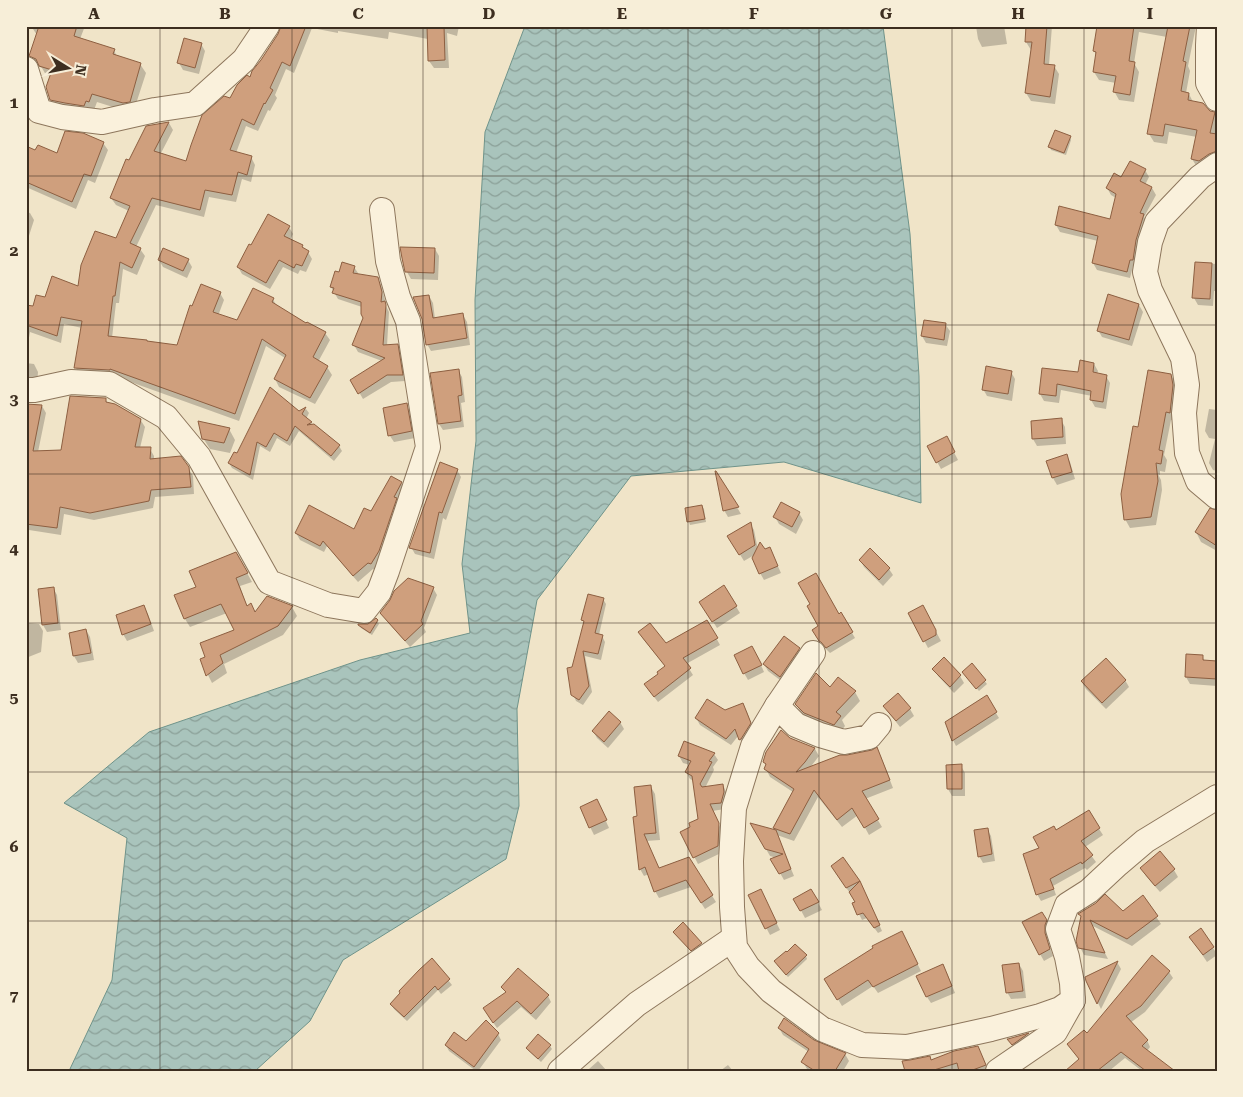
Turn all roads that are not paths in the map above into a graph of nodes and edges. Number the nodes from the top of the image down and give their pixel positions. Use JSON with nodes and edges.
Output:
{"nodes":[{"id":1,"x":267,"y":26,"type":"edge"},
{"id":2,"x":1209,"y":26,"type":"edge"},
{"id":3,"x":26,"y":69,"type":"edge"},
{"id":4,"x":1217,"y":99,"type":"edge"},
{"id":5,"x":33,"y":116,"type":"edge"},
{"id":6,"x":1217,"y":165,"type":"edge"},
{"id":7,"x":382,"y":210,"type":"dead end"},
{"id":8,"x":26,"y":390,"type":"edge"},
{"id":9,"x":1217,"y":497,"type":"edge"},
{"id":10,"x":813,"y":653,"type":"dead end"},
{"id":11,"x":777,"y":706,"type":"junction"},
{"id":12,"x":880,"y":724,"type":"dead end"},
{"id":13,"x":1217,"y":797,"type":"edge"},
{"id":14,"x":734,"y":938,"type":"junction"},
{"id":15,"x":1073,"y":1000,"type":"junction"},
{"id":16,"x":560,"y":1071,"type":"edge"},
{"id":17,"x":998,"y":1071,"type":"edge"}],
"edges":[{"from":1,"to":5,"type":"street"},
{"from":2,"to":4,"type":"street"},
{"from":3,"to":5,"type":"street"},
{"from":6,"to":9,"type":"street"},
{"from":7,"to":8,"type":"street"},
{"from":10,"to":11,"type":"street"},
{"from":11,"to":12,"type":"street"},
{"from":11,"to":14,"type":"street"},
{"from":13,"to":15,"type":"street"},
{"from":14,"to":15,"type":"street"},
{"from":14,"to":16,"type":"street"},
{"from":15,"to":17,"type":"street"}]}
